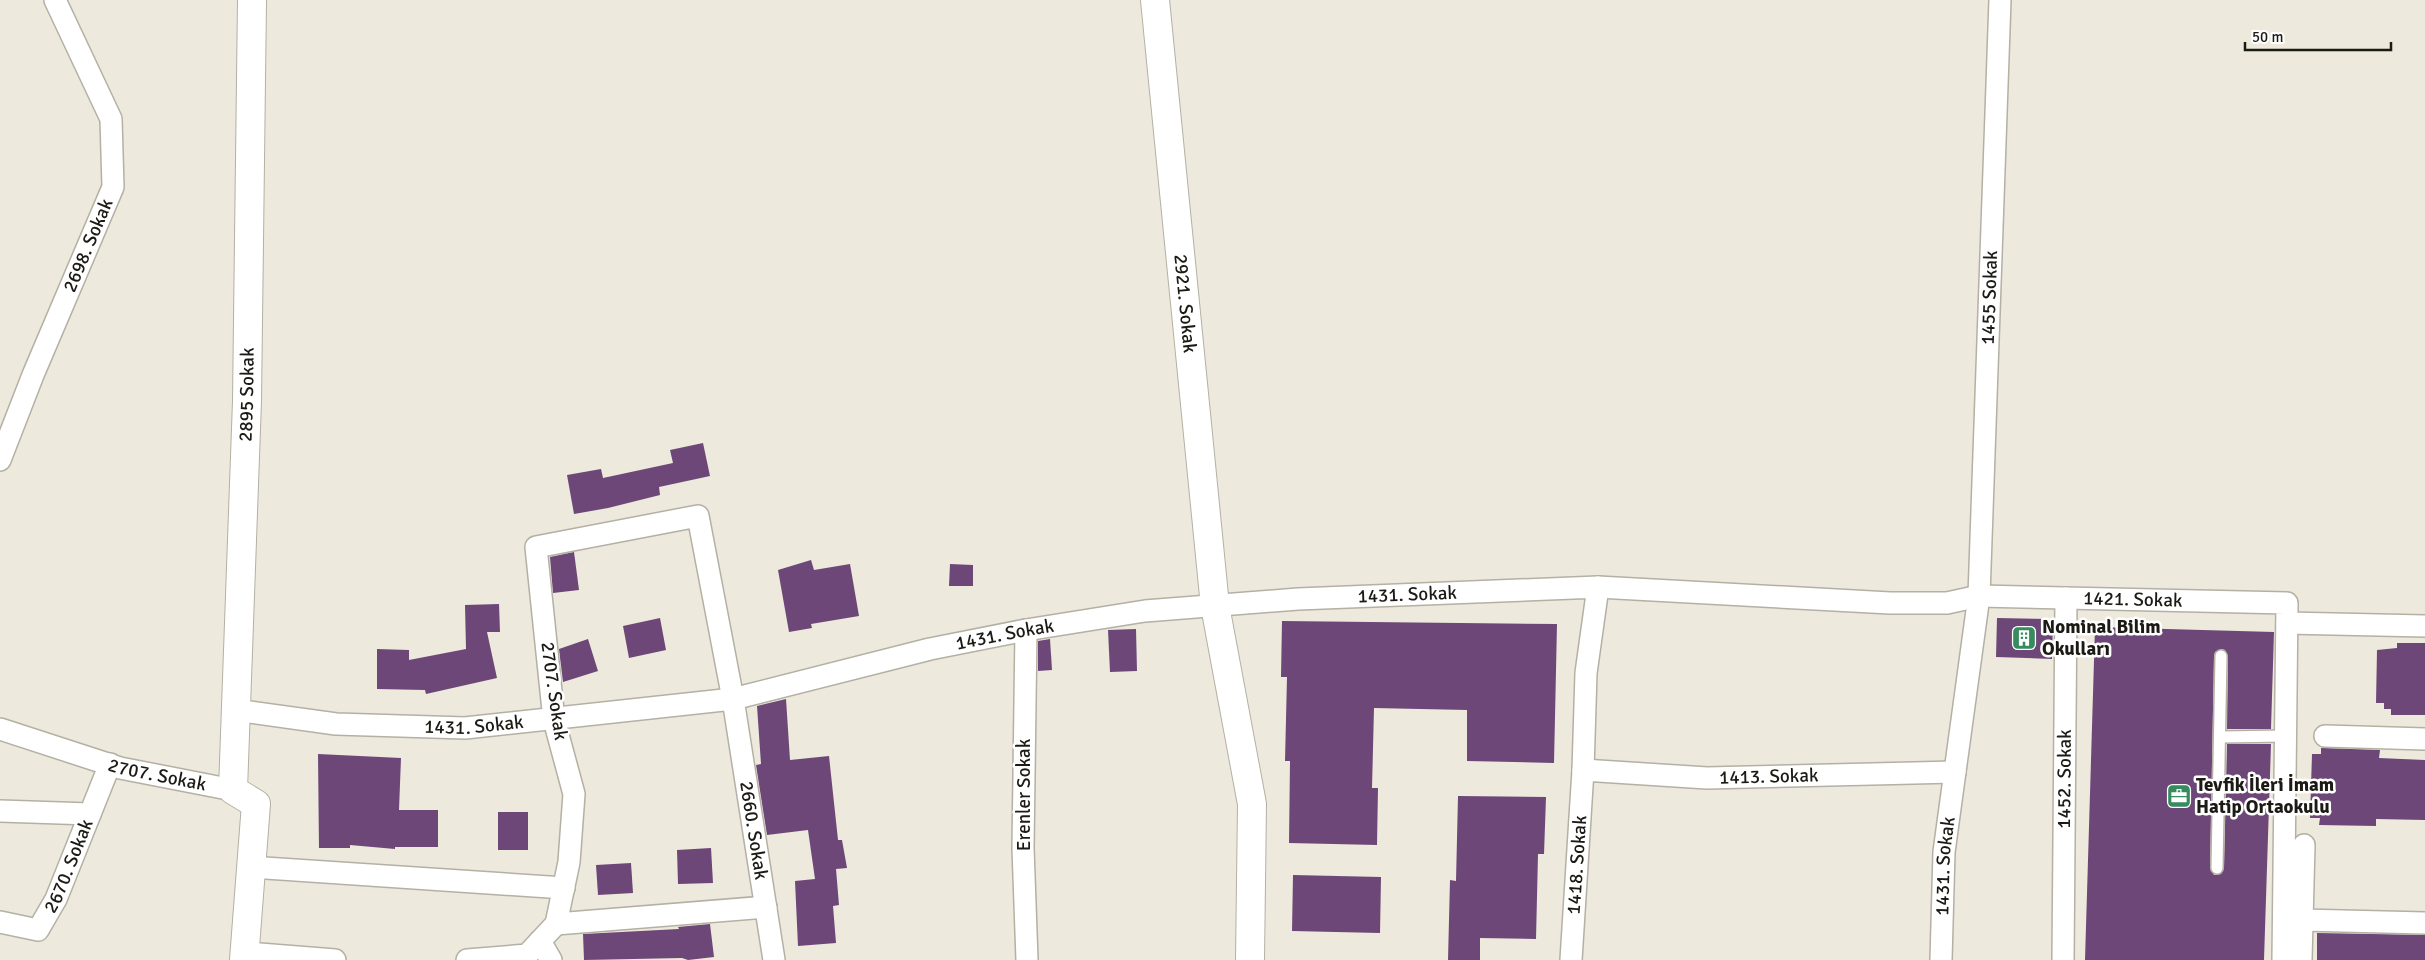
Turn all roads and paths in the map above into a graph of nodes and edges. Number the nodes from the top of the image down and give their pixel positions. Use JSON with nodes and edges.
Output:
{"nodes":[{"id":1,"x":55,"y":0,"type":"edge"},
{"id":2,"x":252,"y":0,"type":"edge"},
{"id":3,"x":1155,"y":0,"type":"edge"},
{"id":4,"x":2000,"y":0,"type":"edge"},
{"id":5,"x":0,"y":460,"type":"edge"},
{"id":6,"x":698,"y":516,"type":"joint"},
{"id":7,"x":1598,"y":588,"type":"junction"},
{"id":8,"x":1979,"y":596,"type":"junction"},
{"id":9,"x":2066,"y":598,"type":"junction"},
{"id":10,"x":1215,"y":606,"type":"junction"},
{"id":11,"x":2287,"y":613,"type":"junction"},
{"id":12,"x":2425,"y":626,"type":"edge"},
{"id":13,"x":1026,"y":630,"type":"junction"},
{"id":14,"x":2221,"y":656,"type":"dead end"},
{"id":15,"x":732,"y":699,"type":"junction"},
{"id":16,"x":235,"y":710,"type":"junction"},
{"id":17,"x":554,"y":720,"type":"junction"},
{"id":18,"x":0,"y":730,"type":"edge"},
{"id":19,"x":2286,"y":736,"type":"junction"},
{"id":20,"x":2325,"y":736,"type":"dead end"},
{"id":21,"x":2220,"y":737,"type":"junction"},
{"id":22,"x":2425,"y":739,"type":"edge"},
{"id":23,"x":110,"y":764,"type":"junction"},
{"id":24,"x":1584,"y":770,"type":"junction"},
{"id":25,"x":1955,"y":772,"type":"junction"},
{"id":26,"x":233,"y":790,"type":"junction"},
{"id":27,"x":0,"y":812,"type":"edge"},
{"id":28,"x":90,"y":814,"type":"junction"},
{"id":29,"x":2304,"y":845,"type":"dead end"},
{"id":30,"x":250,"y":867,"type":"junction"},
{"id":31,"x":2218,"y":868,"type":"dead end"},
{"id":32,"x":564,"y":888,"type":"junction"},
{"id":33,"x":766,"y":907,"type":"junction"},
{"id":34,"x":2302,"y":920,"type":"junction"},
{"id":35,"x":0,"y":922,"type":"edge"},
{"id":36,"x":2425,"y":923,"type":"edge"},
{"id":37,"x":556,"y":924,"type":"junction"},
{"id":38,"x":540,"y":941,"type":"junction"},
{"id":39,"x":245,"y":957,"type":"edge"},
{"id":40,"x":335,"y":960,"type":"edge"},
{"id":41,"x":467,"y":960,"type":"edge"},
{"id":42,"x":551,"y":960,"type":"edge"},
{"id":43,"x":774,"y":960,"type":"edge"},
{"id":44,"x":1027,"y":960,"type":"edge"},
{"id":45,"x":1250,"y":960,"type":"edge"},
{"id":46,"x":1571,"y":960,"type":"edge"},
{"id":47,"x":1941,"y":960,"type":"edge"},
{"id":48,"x":2063,"y":960,"type":"edge"},
{"id":49,"x":2283,"y":960,"type":"edge"},
{"id":50,"x":2301,"y":960,"type":"edge"}],
"edges":[{"from":1,"to":5,"type":"street","name":"2698. Sokak"},
{"from":2,"to":16,"type":"street","name":"2895 Sokak"},
{"from":3,"to":10,"type":"street","name":"2921. Sokak"},
{"from":4,"to":8,"type":"street","name":"1455 Sokak"},
{"from":6,"to":15,"type":"street","name":"2660. Sokak"},
{"from":6,"to":17,"type":"street","name":"2707. Sokak"},
{"from":7,"to":8,"type":"street","name":"1431. Sokak"},
{"from":7,"to":10,"type":"street","name":"1431. Sokak"},
{"from":7,"to":24,"type":"street"},
{"from":8,"to":9,"type":"street","name":"1421. Sokak"},
{"from":8,"to":25,"type":"street","name":"1455 Sokak"},
{"from":9,"to":11,"type":"street","name":"1421. Sokak"},
{"from":9,"to":48,"type":"street","name":"1452. Sokak"},
{"from":10,"to":13,"type":"street","name":"1431. Sokak"},
{"from":10,"to":45,"type":"street","name":"2921. Sokak"},
{"from":11,"to":12,"type":"street","name":"1421. Sokak"},
{"from":11,"to":19,"type":"street"},
{"from":13,"to":15,"type":"street","name":"1431. Sokak"},
{"from":13,"to":44,"type":"street","name":"Erenler Sokak"},
{"from":14,"to":21,"type":"lane"},
{"from":15,"to":17,"type":"street","name":"1431. Sokak"},
{"from":15,"to":33,"type":"street","name":"2660. Sokak"},
{"from":16,"to":17,"type":"street","name":"1431. Sokak"},
{"from":16,"to":26,"type":"street","name":"2895 Sokak"},
{"from":17,"to":32,"type":"street","name":"2707. Sokak"},
{"from":18,"to":23,"type":"street","name":"2707. Sokak"},
{"from":19,"to":21,"type":"lane"},
{"from":19,"to":49,"type":"street"},
{"from":20,"to":22,"type":"street"},
{"from":21,"to":31,"type":"lane"},
{"from":23,"to":26,"type":"street","name":"2707. Sokak"},
{"from":23,"to":28,"type":"street","name":"2670. Sokak"},
{"from":24,"to":25,"type":"street","name":"1413. Sokak"},
{"from":24,"to":46,"type":"street","name":"1418. Sokak"},
{"from":25,"to":47,"type":"street","name":"1431. Sokak"},
{"from":26,"to":30,"type":"street","name":"2707. Sokak"},
{"from":27,"to":28,"type":"street"},
{"from":28,"to":35,"type":"street","name":"2670. Sokak"},
{"from":29,"to":34,"type":"street"},
{"from":30,"to":32,"type":"street"},
{"from":30,"to":39,"type":"street","name":"2707. Sokak"},
{"from":32,"to":37,"type":"street","name":"2707. Sokak"},
{"from":33,"to":37,"type":"street"},
{"from":33,"to":43,"type":"street","name":"2660. Sokak"},
{"from":34,"to":36,"type":"street"},
{"from":34,"to":50,"type":"street"},
{"from":37,"to":38,"type":"street"},
{"from":38,"to":41,"type":"street"},
{"from":38,"to":42,"type":"street"},
{"from":39,"to":40,"type":"street","name":"2707. Sokak"}]}
